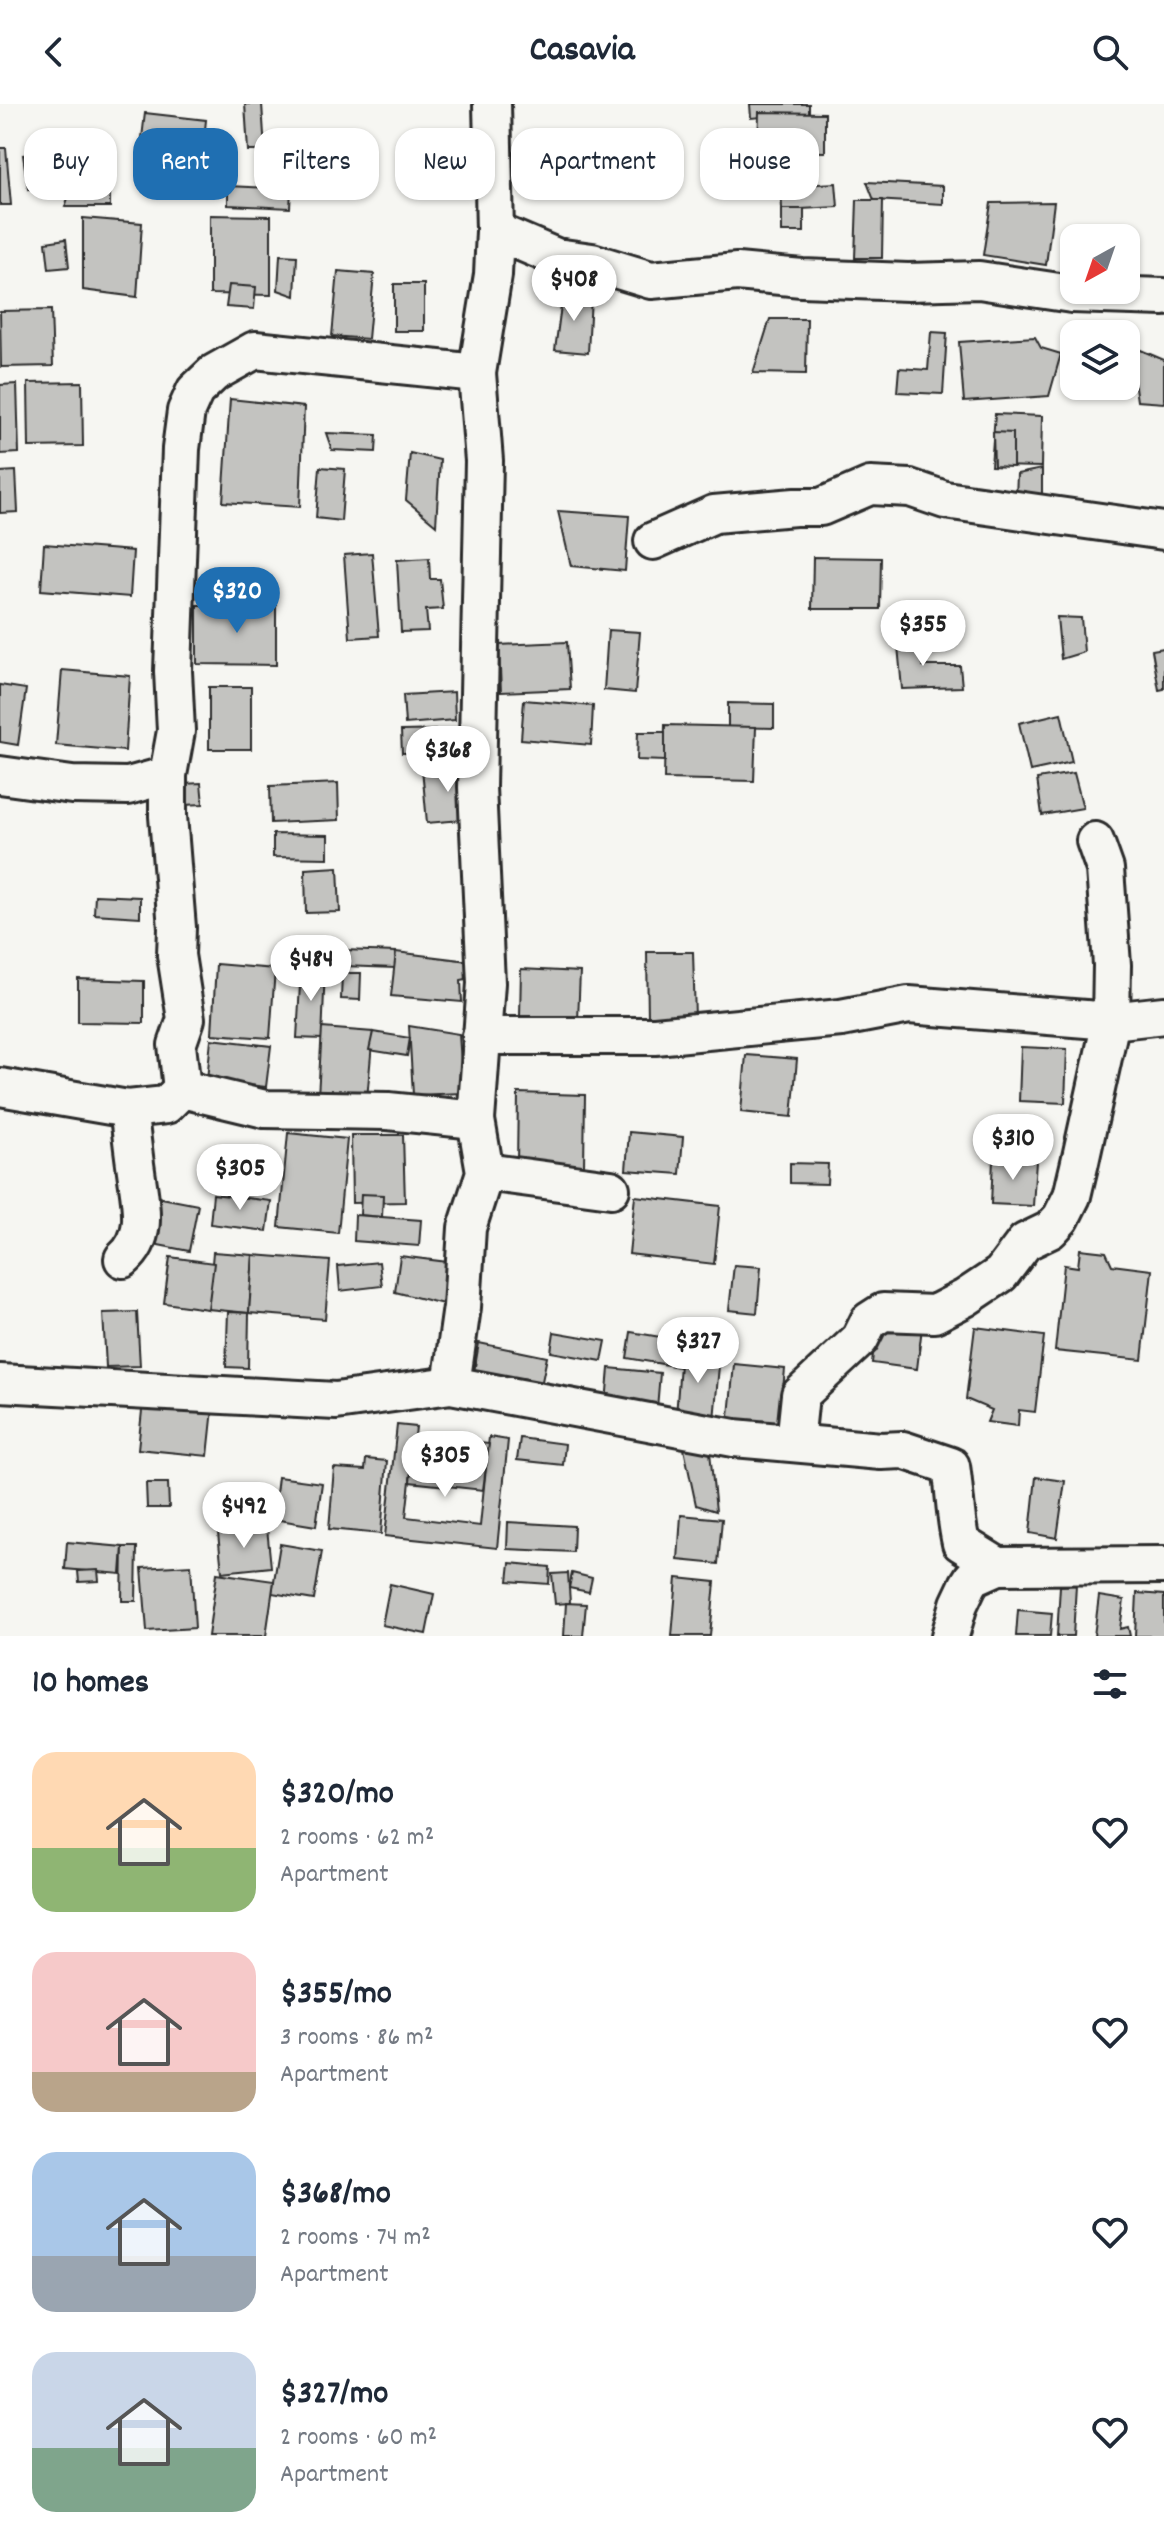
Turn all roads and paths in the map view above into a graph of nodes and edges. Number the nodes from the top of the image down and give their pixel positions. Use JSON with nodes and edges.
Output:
{"nodes":[{"id":1,"x":492,"y":104,"type":"edge"},
{"id":2,"x":495,"y":231,"type":"junction"},
{"id":3,"x":1164,"y":297,"type":"edge"},
{"id":4,"x":477,"y":373,"type":"junction"},
{"id":5,"x":1164,"y":531,"type":"edge"},
{"id":6,"x":653,"y":541,"type":"dead end"},
{"id":7,"x":0,"y":775,"type":"edge"},
{"id":8,"x":168,"y":775,"type":"junction"},
{"id":9,"x":1095,"y":841,"type":"dead end"},
{"id":10,"x":1164,"y":1015,"type":"edge"},
{"id":11,"x":1111,"y":1021,"type":"junction"},
{"id":12,"x":481,"y":1036,"type":"junction"},
{"id":13,"x":0,"y":1087,"type":"edge"},
{"id":14,"x":182,"y":1089,"type":"junction"},
{"id":15,"x":128,"y":1109,"type":"junction"},
{"id":16,"x":476,"y":1120,"type":"junction"},
{"id":17,"x":485,"y":1172,"type":"junction"},
{"id":18,"x":611,"y":1189,"type":"dead end"},
{"id":19,"x":123,"y":1259,"type":"dead end"},
{"id":20,"x":0,"y":1383,"type":"edge"},
{"id":21,"x":451,"y":1385,"type":"junction"},
{"id":22,"x":795,"y":1443,"type":"junction"},
{"id":23,"x":1164,"y":1565,"type":"edge"},
{"id":24,"x":998,"y":1566,"type":"junction"},
{"id":25,"x":950,"y":1636,"type":"edge"}],
"edges":[{"from":1,"to":2,"type":"street"},
{"from":2,"to":3,"type":"street"},
{"from":2,"to":4,"type":"street"},
{"from":4,"to":8,"type":"street"},
{"from":4,"to":12,"type":"street"},
{"from":5,"to":6,"type":"street"},
{"from":7,"to":8,"type":"street"},
{"from":8,"to":14,"type":"street"},
{"from":9,"to":11,"type":"street"},
{"from":10,"to":11,"type":"street"},
{"from":11,"to":12,"type":"street"},
{"from":11,"to":22,"type":"street"},
{"from":12,"to":16,"type":"street"},
{"from":13,"to":15,"type":"street"},
{"from":14,"to":15,"type":"street"},
{"from":14,"to":16,"type":"street"},
{"from":15,"to":19,"type":"street"},
{"from":16,"to":17,"type":"street"},
{"from":17,"to":18,"type":"street"},
{"from":17,"to":21,"type":"street"},
{"from":20,"to":21,"type":"street"},
{"from":21,"to":22,"type":"street"},
{"from":22,"to":24,"type":"street"},
{"from":23,"to":24,"type":"street"},
{"from":24,"to":25,"type":"street"}]}
